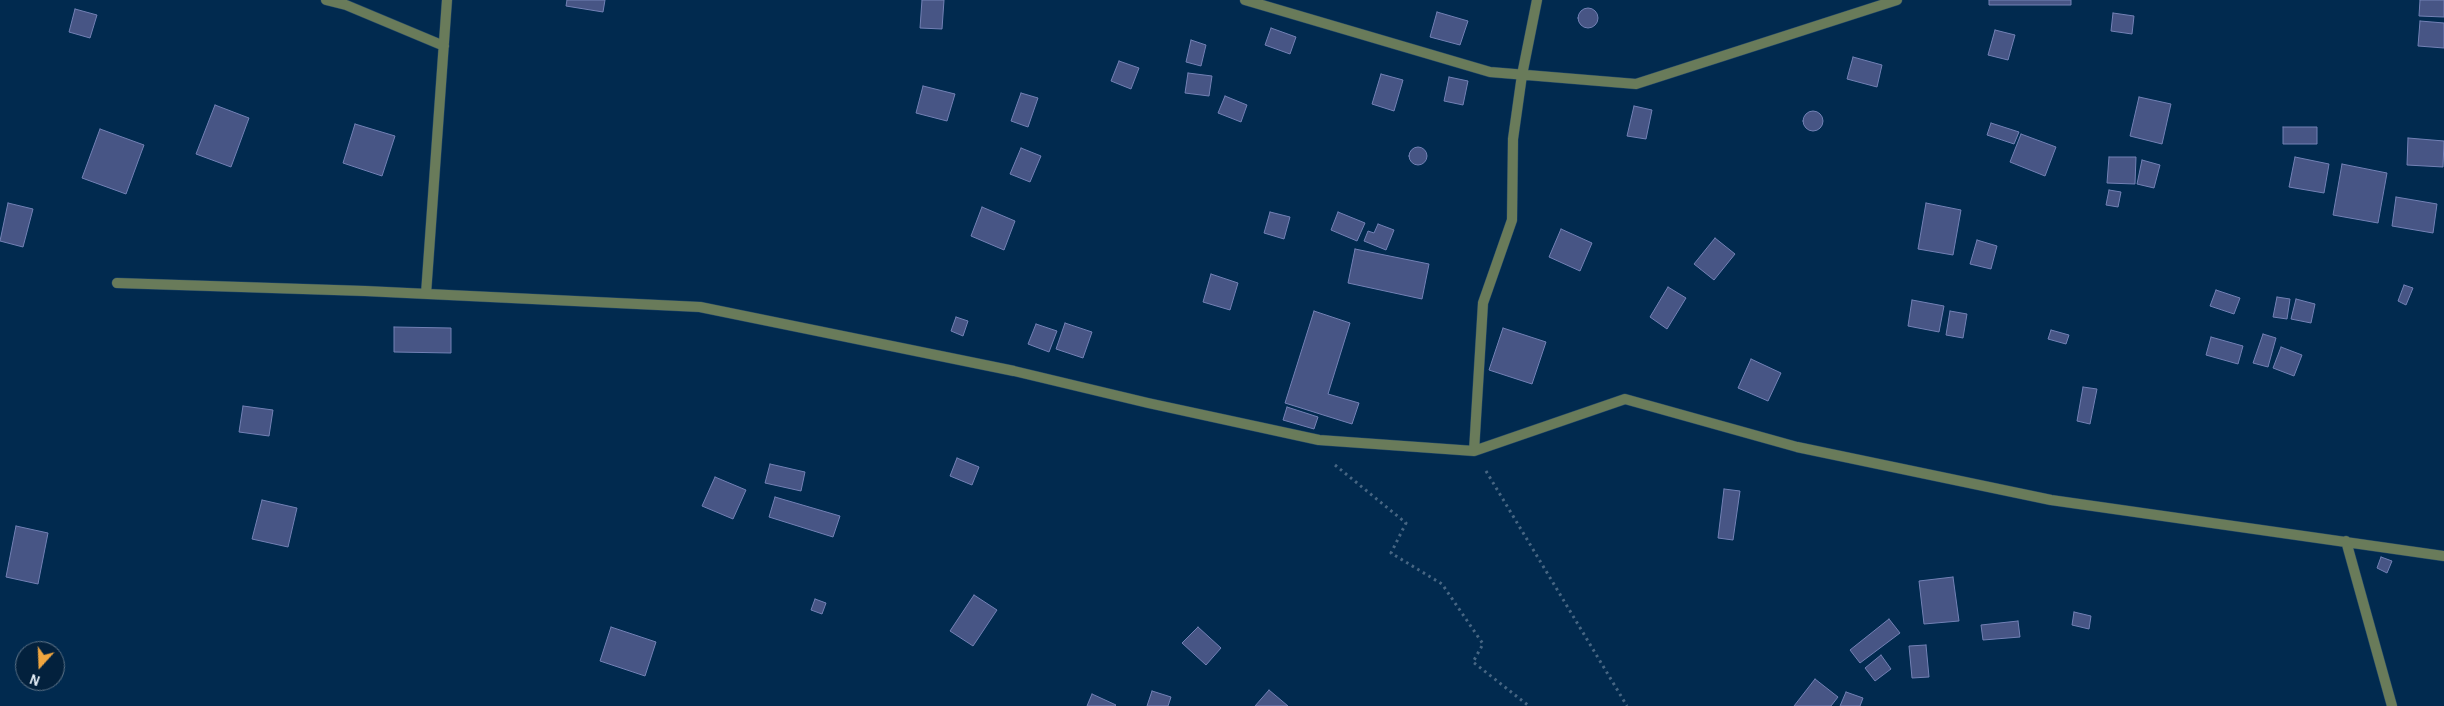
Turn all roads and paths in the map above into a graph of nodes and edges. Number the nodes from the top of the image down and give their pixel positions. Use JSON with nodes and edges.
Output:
{"nodes":[{"id":1,"x":326,"y":0,"type":"edge"},
{"id":2,"x":447,"y":0,"type":"edge"},
{"id":3,"x":1245,"y":0,"type":"edge"},
{"id":4,"x":1538,"y":0,"type":"edge"},
{"id":5,"x":1897,"y":0,"type":"edge"},
{"id":6,"x":444,"y":46,"type":"junction"},
{"id":7,"x":1522,"y":75,"type":"junction"},
{"id":8,"x":117,"y":283,"type":"dead end"},
{"id":9,"x":426,"y":294,"type":"junction"},
{"id":10,"x":1474,"y":451,"type":"junction"},
{"id":11,"x":1331,"y":461,"type":"dead end"},
{"id":12,"x":2346,"y":541,"type":"junction"},
{"id":13,"x":2444,"y":556,"type":"edge"},
{"id":14,"x":1529,"y":706,"type":"edge"},
{"id":15,"x":1627,"y":706,"type":"edge"},
{"id":16,"x":2392,"y":706,"type":"edge"}],
"edges":[{"from":1,"to":6,"type":"street"},
{"from":2,"to":6,"type":"street"},
{"from":3,"to":7,"type":"street"},
{"from":4,"to":7,"type":"street"},
{"from":5,"to":7,"type":"street"},
{"from":6,"to":9,"type":"street"},
{"from":7,"to":10,"type":"street"},
{"from":8,"to":9,"type":"street"},
{"from":9,"to":10,"type":"street"},
{"from":10,"to":12,"type":"street"},
{"from":10,"to":15,"type":"path"},
{"from":11,"to":14,"type":"path"},
{"from":12,"to":13,"type":"street"},
{"from":12,"to":16,"type":"street"}]}
